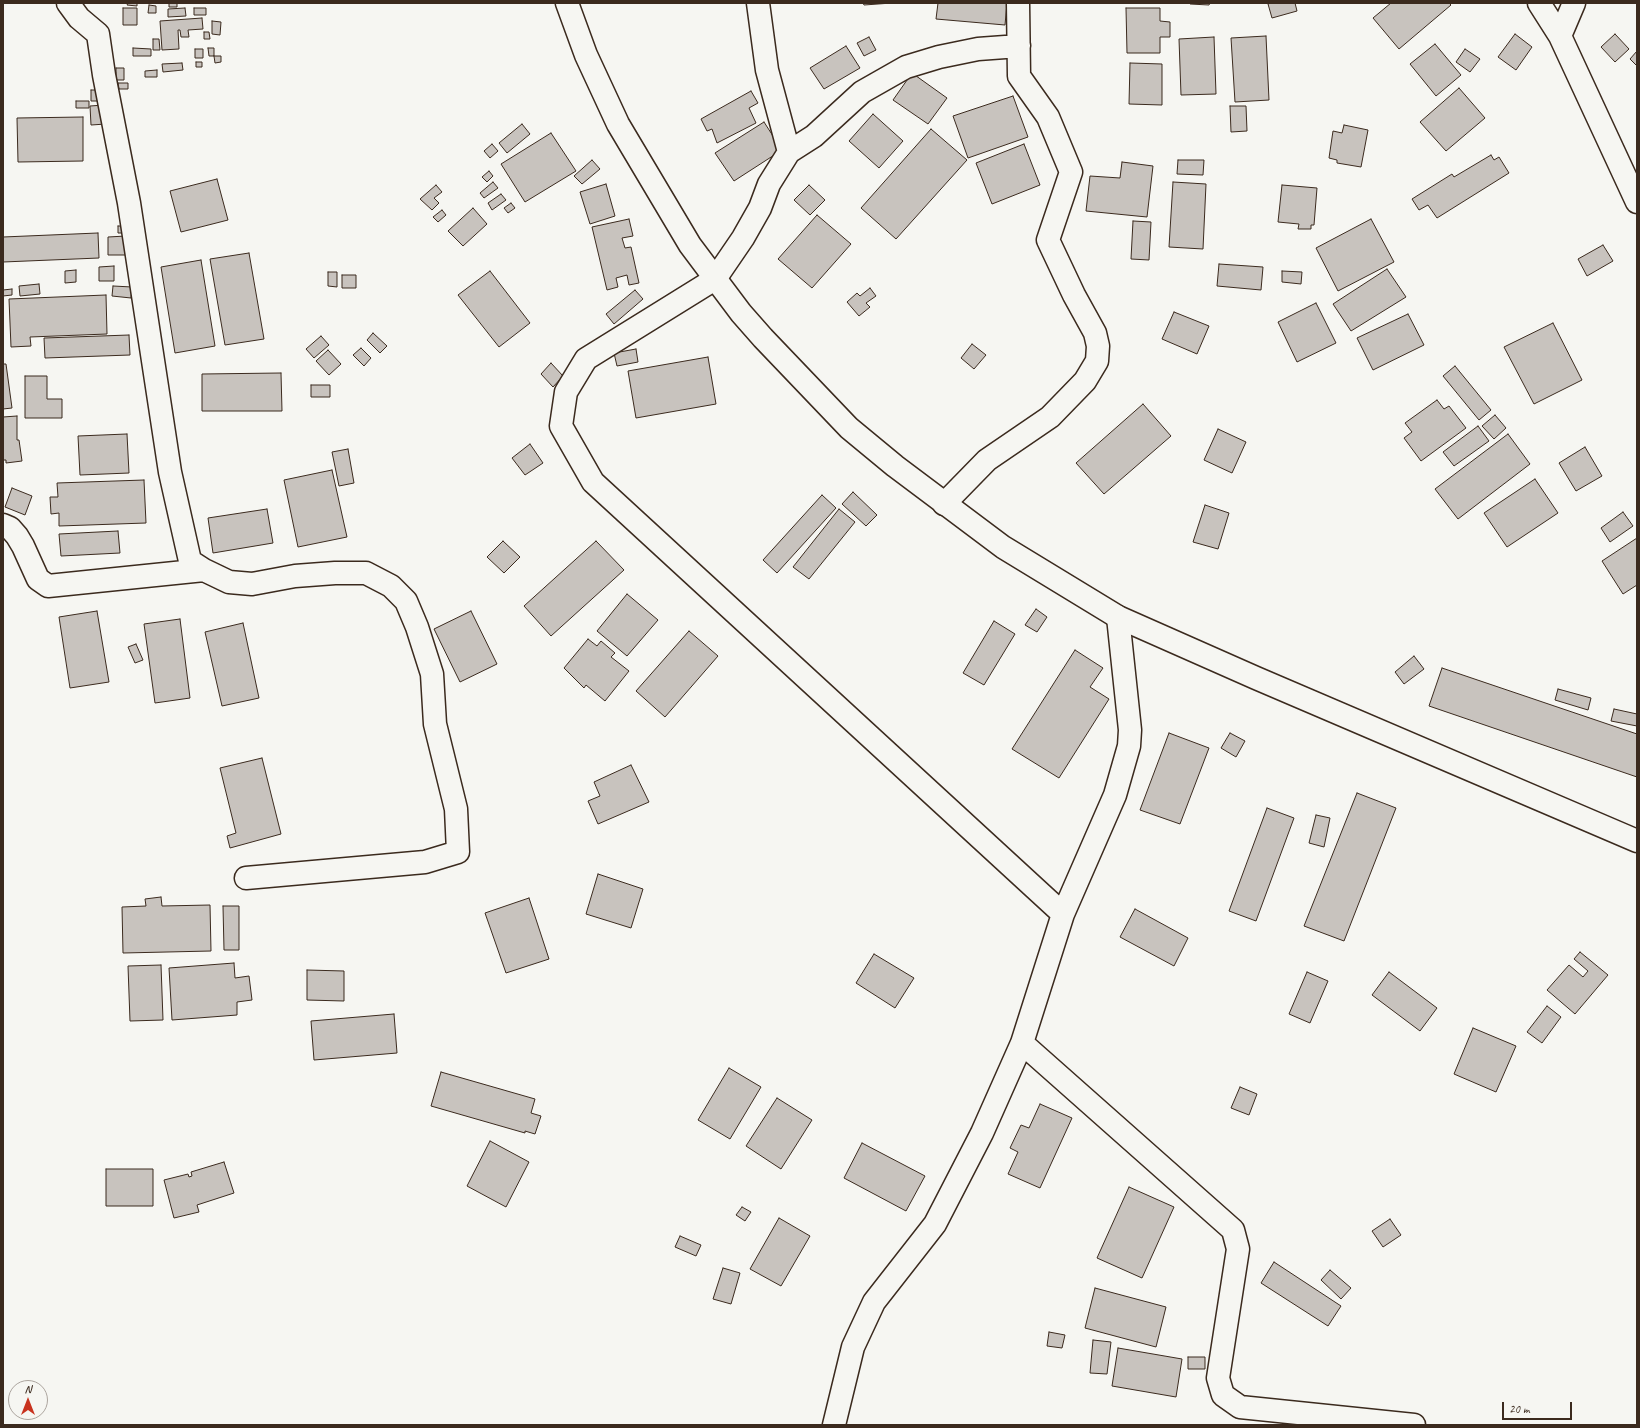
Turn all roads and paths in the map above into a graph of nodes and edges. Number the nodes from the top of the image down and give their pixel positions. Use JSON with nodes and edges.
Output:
{"nodes":[{"id":1,"x":68,"y":3,"type":"edge"},
{"id":2,"x":567,"y":3,"type":"edge"},
{"id":3,"x":758,"y":3,"type":"edge"},
{"id":4,"x":1018,"y":3,"type":"edge"},
{"id":5,"x":1539,"y":3,"type":"edge"},
{"id":6,"x":1574,"y":3,"type":"edge"},
{"id":7,"x":1560,"y":36,"type":"junction"},
{"id":8,"x":1019,"y":46,"type":"junction"},
{"id":9,"x":789,"y":152,"type":"junction"},
{"id":10,"x":1637,"y":202,"type":"edge"},
{"id":11,"x":715,"y":280,"type":"junction"},
{"id":12,"x":944,"y":504,"type":"junction"},
{"id":13,"x":3,"y":525,"type":"edge"},
{"id":14,"x":204,"y":570,"type":"junction"},
{"id":15,"x":1118,"y":616,"type":"junction"},
{"id":16,"x":1637,"y":841,"type":"edge"},
{"id":17,"x":246,"y":878,"type":"dead end"},
{"id":18,"x":1063,"y":914,"type":"junction"},
{"id":19,"x":1022,"y":1043,"type":"junction"},
{"id":20,"x":834,"y":1425,"type":"edge"},
{"id":21,"x":1414,"y":1425,"type":"edge"}],
"edges":[{"from":1,"to":14,"type":"street"},
{"from":2,"to":11,"type":"street"},
{"from":3,"to":9,"type":"street"},
{"from":4,"to":8,"type":"street"},
{"from":5,"to":7,"type":"street"},
{"from":6,"to":7,"type":"street"},
{"from":7,"to":10,"type":"street"},
{"from":8,"to":9,"type":"street"},
{"from":8,"to":12,"type":"street"},
{"from":9,"to":11,"type":"street"},
{"from":11,"to":12,"type":"street"},
{"from":11,"to":18,"type":"street"},
{"from":12,"to":15,"type":"street"},
{"from":13,"to":14,"type":"street"},
{"from":14,"to":17,"type":"street"},
{"from":15,"to":16,"type":"street"},
{"from":15,"to":18,"type":"street"},
{"from":18,"to":19,"type":"street"},
{"from":19,"to":20,"type":"street"},
{"from":19,"to":21,"type":"street"}]}
